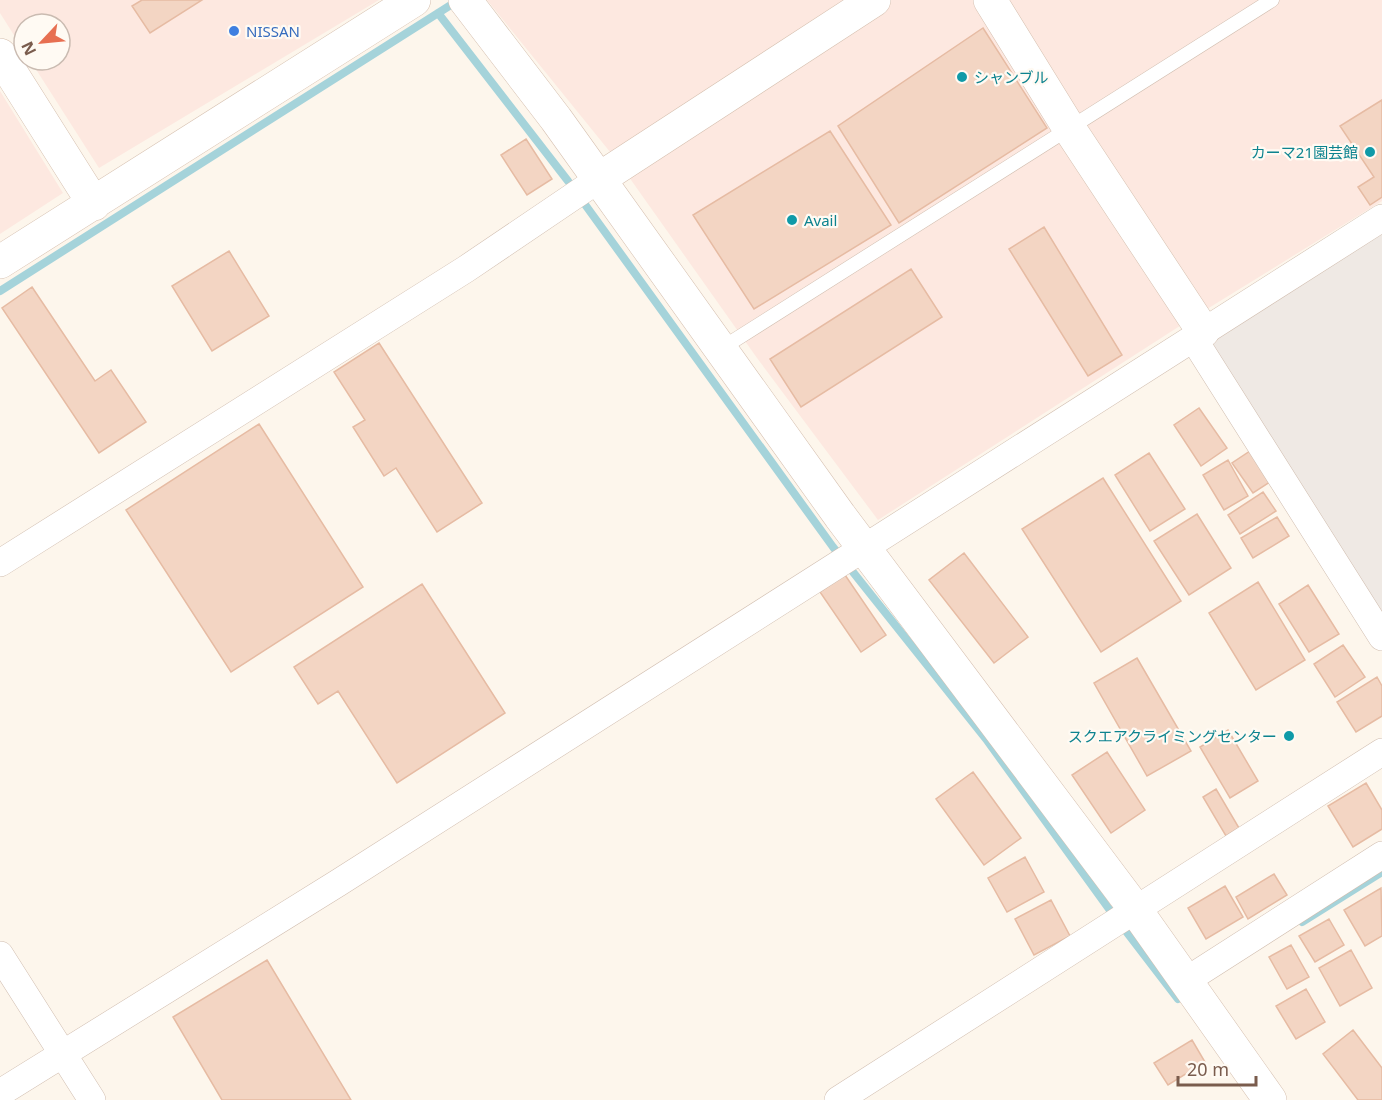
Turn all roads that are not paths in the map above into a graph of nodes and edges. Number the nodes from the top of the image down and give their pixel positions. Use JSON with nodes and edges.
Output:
{"nodes":[{"id":1,"x":414,"y":0,"type":"edge"},
{"id":2,"x":465,"y":0,"type":"edge"},
{"id":3,"x":874,"y":0,"type":"edge"},
{"id":4,"x":990,"y":0,"type":"edge"},
{"id":5,"x":1272,"y":0,"type":"edge"},
{"id":6,"x":0,"y":55,"type":"edge"},
{"id":7,"x":1070,"y":128,"type":"junction"},
{"id":8,"x":599,"y":179,"type":"junction"},
{"id":9,"x":94,"y":204,"type":"junction"},
{"id":10,"x":1382,"y":218,"type":"edge"},
{"id":11,"x":0,"y":262,"type":"edge"},
{"id":12,"x":1198,"y":334,"type":"junction"},
{"id":13,"x":719,"y":350,"type":"junction"},
{"id":14,"x":864,"y":547,"type":"junction"},
{"id":15,"x":0,"y":563,"type":"edge"},
{"id":16,"x":1382,"y":637,"type":"edge"},
{"id":17,"x":1382,"y":752,"type":"edge"},
{"id":18,"x":1382,"y":855,"type":"edge"},
{"id":19,"x":1135,"y":909,"type":"junction"},
{"id":20,"x":0,"y":955,"type":"edge"},
{"id":21,"x":1187,"y":980,"type":"junction"},
{"id":22,"x":63,"y":1053,"type":"junction"},
{"id":23,"x":0,"y":1093,"type":"edge"},
{"id":24,"x":92,"y":1100,"type":"edge"},
{"id":25,"x":838,"y":1100,"type":"edge"},
{"id":26,"x":1270,"y":1100,"type":"edge"}],
"edges":[{"from":1,"to":9,"type":"street"},
{"from":2,"to":8,"type":"street"},
{"from":3,"to":8,"type":"street"},
{"from":4,"to":7,"type":"street"},
{"from":5,"to":7,"type":"lane"},
{"from":6,"to":9,"type":"street"},
{"from":7,"to":12,"type":"street"},
{"from":7,"to":13,"type":"lane"},
{"from":8,"to":13,"type":"street"},
{"from":8,"to":15,"type":"street"},
{"from":9,"to":11,"type":"street"},
{"from":10,"to":12,"type":"street"},
{"from":12,"to":14,"type":"street"},
{"from":12,"to":16,"type":"street"},
{"from":13,"to":14,"type":"street"},
{"from":14,"to":19,"type":"street"},
{"from":14,"to":22,"type":"street"},
{"from":17,"to":19,"type":"street"},
{"from":18,"to":21,"type":"street"},
{"from":19,"to":21,"type":"street"},
{"from":19,"to":25,"type":"street"},
{"from":20,"to":22,"type":"street"},
{"from":21,"to":26,"type":"street"},
{"from":22,"to":23,"type":"street"},
{"from":22,"to":24,"type":"street"}]}
